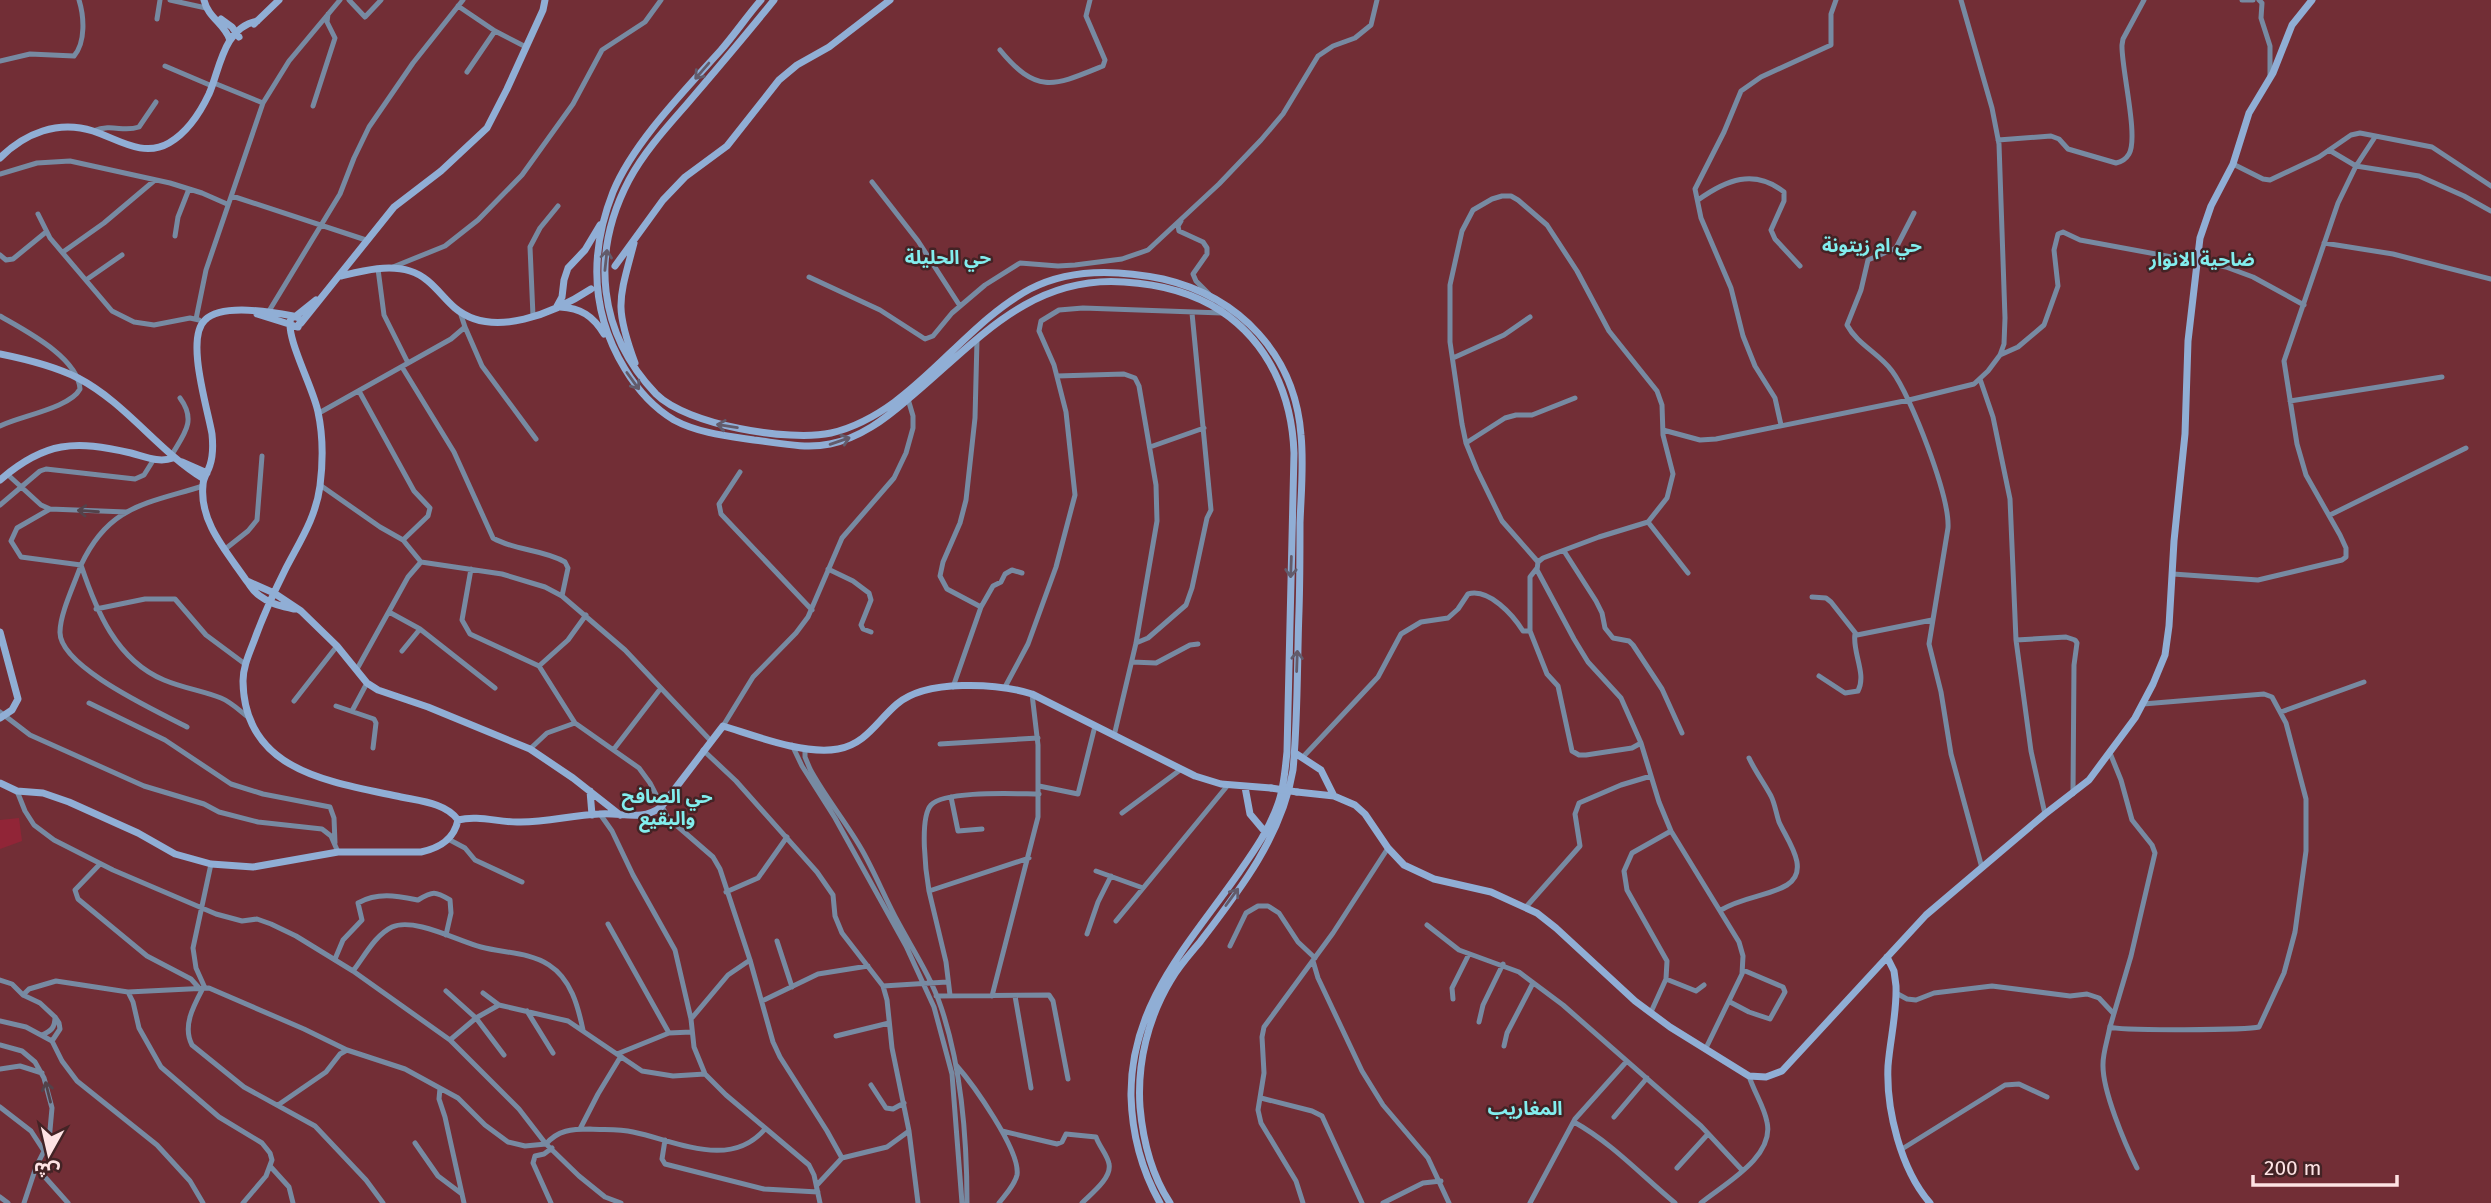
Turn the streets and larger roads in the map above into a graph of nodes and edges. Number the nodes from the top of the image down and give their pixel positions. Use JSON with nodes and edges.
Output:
{"nodes":[{"id":1,"x":79,"y":0,"type":"edge"},
{"id":2,"x":160,"y":0,"type":"edge"},
{"id":3,"x":170,"y":0,"type":"edge"},
{"id":4,"x":279,"y":0,"type":"edge"},
{"id":5,"x":340,"y":0,"type":"edge"},
{"id":6,"x":349,"y":0,"type":"edge"},
{"id":7,"x":381,"y":0,"type":"edge"},
{"id":8,"x":463,"y":0,"type":"edge"},
{"id":9,"x":545,"y":0,"type":"edge"},
{"id":10,"x":661,"y":0,"type":"edge"},
{"id":11,"x":761,"y":0,"type":"edge"},
{"id":12,"x":774,"y":0,"type":"edge"},
{"id":13,"x":890,"y":0,"type":"edge"},
{"id":14,"x":1090,"y":0,"type":"edge"},
{"id":15,"x":1377,"y":0,"type":"edge"},
{"id":16,"x":1836,"y":0,"type":"edge"},
{"id":17,"x":1961,"y":0,"type":"edge"},
{"id":18,"x":2144,"y":0,"type":"edge"},
{"id":19,"x":2242,"y":0,"type":"edge"},
{"id":20,"x":2253,"y":0,"type":"edge"},
{"id":21,"x":2259,"y":0,"type":"edge"},
{"id":22,"x":2312,"y":0,"type":"edge"},
{"id":23,"x":458,"y":6,"type":"junction"},
{"id":24,"x":206,"y":7,"type":"edge"},
{"id":25,"x":328,"y":14,"type":"junction"},
{"id":26,"x":157,"y":19,"type":"dead end"},
{"id":27,"x":495,"y":31,"type":"junction"},
{"id":28,"x":238,"y":36,"type":"junction"},
{"id":29,"x":230,"y":40,"type":"junction"},
{"id":30,"x":729,"y":40,"type":"junction"},
{"id":31,"x":737,"y":46,"type":"junction"},
{"id":32,"x":526,"y":47,"type":"junction"},
{"id":33,"x":1000,"y":50,"type":"dead end"},
{"id":34,"x":223,"y":53,"type":"junction"},
{"id":35,"x":0,"y":61,"type":"edge"},
{"id":36,"x":165,"y":66,"type":"dead end"},
{"id":37,"x":467,"y":72,"type":"dead end"},
{"id":38,"x":2270,"y":78,"type":"junction"},
{"id":39,"x":213,"y":84,"type":"junction"},
{"id":40,"x":156,"y":102,"type":"dead end"},
{"id":41,"x":263,"y":103,"type":"junction"},
{"id":42,"x":313,"y":106,"type":"dead end"},
{"id":43,"x":93,"y":131,"type":"junction"},
{"id":44,"x":2375,"y":136,"type":"junction"},
{"id":45,"x":1998,"y":140,"type":"junction"},
{"id":46,"x":2329,"y":150,"type":"junction"},
{"id":47,"x":0,"y":158,"type":"edge"},
{"id":48,"x":2233,"y":164,"type":"junction"},
{"id":49,"x":2356,"y":166,"type":"junction"},
{"id":50,"x":0,"y":174,"type":"edge"},
{"id":51,"x":155,"y":180,"type":"junction"},
{"id":52,"x":872,"y":182,"type":"dead end"},
{"id":53,"x":2491,"y":186,"type":"edge"},
{"id":54,"x":188,"y":188,"type":"junction"},
{"id":55,"x":232,"y":196,"type":"junction"},
{"id":56,"x":1698,"y":200,"type":"junction"},
{"id":57,"x":227,"y":204,"type":"junction"},
{"id":58,"x":558,"y":206,"type":"dead end"},
{"id":59,"x":2491,"y":211,"type":"edge"},
{"id":60,"x":1914,"y":213,"type":"dead end"},
{"id":61,"x":38,"y":214,"type":"dead end"},
{"id":62,"x":1186,"y":214,"type":"junction"},
{"id":63,"x":602,"y":222,"type":"junction"},
{"id":64,"x":320,"y":225,"type":"junction"},
{"id":65,"x":46,"y":232,"type":"junction"},
{"id":66,"x":175,"y":236,"type":"dead end"},
{"id":67,"x":636,"y":236,"type":"junction"},
{"id":68,"x":366,"y":240,"type":"junction"},
{"id":69,"x":2323,"y":243,"type":"junction"},
{"id":70,"x":63,"y":252,"type":"junction"},
{"id":71,"x":582,"y":254,"type":"junction"},
{"id":72,"x":0,"y":255,"type":"edge"},
{"id":73,"x":122,"y":255,"type":"dead end"},
{"id":74,"x":596,"y":257,"type":"junction"},
{"id":75,"x":2197,"y":262,"type":"junction"},
{"id":76,"x":615,"y":266,"type":"dead end"},
{"id":77,"x":1800,"y":266,"type":"dead end"},
{"id":78,"x":1058,"y":267,"type":"junction"},
{"id":79,"x":392,"y":268,"type":"junction"},
{"id":80,"x":378,"y":269,"type":"junction"},
{"id":81,"x":340,"y":276,"type":"junction"},
{"id":82,"x":809,"y":277,"type":"dead end"},
{"id":83,"x":1059,"y":279,"type":"junction"},
{"id":84,"x":2491,"y":279,"type":"edge"},
{"id":85,"x":86,"y":280,"type":"junction"},
{"id":86,"x":591,"y":289,"type":"dead end"},
{"id":87,"x":563,"y":293,"type":"junction"},
{"id":88,"x":1209,"y":294,"type":"junction"},
{"id":89,"x":571,"y":303,"type":"junction"},
{"id":90,"x":2304,"y":304,"type":"junction"},
{"id":91,"x":960,"y":306,"type":"junction"},
{"id":92,"x":556,"y":308,"type":"junction"},
{"id":93,"x":269,"y":311,"type":"junction"},
{"id":94,"x":460,"y":311,"type":"junction"},
{"id":95,"x":244,"y":312,"type":"junction"},
{"id":96,"x":1192,"y":313,"type":"junction"},
{"id":97,"x":1224,"y":313,"type":"junction"},
{"id":98,"x":0,"y":316,"type":"edge"},
{"id":99,"x":533,"y":316,"type":"junction"},
{"id":100,"x":1530,"y":317,"type":"dead end"},
{"id":101,"x":200,"y":320,"type":"junction"},
{"id":102,"x":295,"y":322,"type":"junction"},
{"id":103,"x":465,"y":327,"type":"junction"},
{"id":104,"x":977,"y":340,"type":"junction"},
{"id":105,"x":613,"y":348,"type":"junction"},
{"id":106,"x":0,"y":354,"type":"edge"},
{"id":107,"x":2000,"y":355,"type":"junction"},
{"id":108,"x":1453,"y":358,"type":"junction"},
{"id":109,"x":198,"y":359,"type":"junction"},
{"id":110,"x":405,"y":365,"type":"junction"},
{"id":111,"x":639,"y":374,"type":"junction"},
{"id":112,"x":1057,"y":376,"type":"junction"},
{"id":113,"x":2442,"y":377,"type":"dead end"},
{"id":114,"x":78,"y":378,"type":"junction"},
{"id":115,"x":1980,"y":379,"type":"junction"},
{"id":116,"x":359,"y":391,"type":"junction"},
{"id":117,"x":180,"y":398,"type":"dead end"},
{"id":118,"x":1575,"y":398,"type":"dead end"},
{"id":119,"x":908,"y":399,"type":"junction"},
{"id":120,"x":1909,"y":400,"type":"junction"},
{"id":121,"x":2290,"y":401,"type":"junction"},
{"id":122,"x":319,"y":412,"type":"junction"},
{"id":123,"x":1781,"y":425,"type":"junction"},
{"id":124,"x":0,"y":426,"type":"edge"},
{"id":125,"x":1204,"y":428,"type":"junction"},
{"id":126,"x":1664,"y":430,"type":"junction"},
{"id":127,"x":767,"y":432,"type":"junction"},
{"id":128,"x":536,"y":439,"type":"dead end"},
{"id":129,"x":764,"y":441,"type":"junction"},
{"id":130,"x":1466,"y":443,"type":"junction"},
{"id":131,"x":1150,"y":447,"type":"junction"},
{"id":132,"x":2466,"y":448,"type":"dead end"},
{"id":133,"x":262,"y":456,"type":"dead end"},
{"id":134,"x":154,"y":459,"type":"junction"},
{"id":135,"x":175,"y":459,"type":"junction"},
{"id":136,"x":740,"y":472,"type":"dead end"},
{"id":137,"x":7,"y":474,"type":"junction"},
{"id":138,"x":204,"y":479,"type":"junction"},
{"id":139,"x":0,"y":480,"type":"edge"},
{"id":140,"x":320,"y":485,"type":"junction"},
{"id":141,"x":21,"y":486,"type":"junction"},
{"id":142,"x":0,"y":505,"type":"edge"},
{"id":143,"x":50,"y":509,"type":"junction"},
{"id":144,"x":126,"y":512,"type":"junction"},
{"id":145,"x":2330,"y":515,"type":"junction"},
{"id":146,"x":1648,"y":522,"type":"junction"},
{"id":147,"x":403,"y":540,"type":"junction"},
{"id":148,"x":224,"y":550,"type":"junction"},
{"id":149,"x":1564,"y":551,"type":"junction"},
{"id":150,"x":421,"y":562,"type":"junction"},
{"id":151,"x":81,"y":565,"type":"junction"},
{"id":152,"x":1538,"y":565,"type":"junction"},
{"id":153,"x":471,"y":569,"type":"junction"},
{"id":154,"x":828,"y":569,"type":"junction"},
{"id":155,"x":1022,"y":573,"type":"dead end"},
{"id":156,"x":1688,"y":573,"type":"dead end"},
{"id":157,"x":2173,"y":574,"type":"junction"},
{"id":158,"x":247,"y":581,"type":"junction"},
{"id":159,"x":274,"y":593,"type":"junction"},
{"id":160,"x":562,"y":596,"type":"junction"},
{"id":161,"x":1812,"y":597,"type":"dead end"},
{"id":162,"x":269,"y":602,"type":"junction"},
{"id":163,"x":981,"y":607,"type":"junction"},
{"id":164,"x":96,"y":609,"type":"junction"},
{"id":165,"x":812,"y":610,"type":"junction"},
{"id":166,"x":301,"y":611,"type":"junction"},
{"id":167,"x":389,"y":612,"type":"junction"},
{"id":168,"x":586,"y":615,"type":"junction"},
{"id":169,"x":1932,"y":620,"type":"junction"},
{"id":170,"x":420,"y":629,"type":"junction"},
{"id":171,"x":1530,"y":631,"type":"junction"},
{"id":172,"x":0,"y":632,"type":"edge"},
{"id":173,"x":871,"y":632,"type":"dead end"},
{"id":174,"x":1855,"y":634,"type":"junction"},
{"id":175,"x":2016,"y":640,"type":"junction"},
{"id":176,"x":1136,"y":643,"type":"junction"},
{"id":177,"x":1198,"y":644,"type":"dead end"},
{"id":178,"x":337,"y":646,"type":"junction"},
{"id":179,"x":402,"y":651,"type":"dead end"},
{"id":180,"x":1132,"y":662,"type":"junction"},
{"id":181,"x":245,"y":664,"type":"junction"},
{"id":182,"x":538,"y":666,"type":"junction"},
{"id":183,"x":357,"y":670,"type":"junction"},
{"id":184,"x":1819,"y":676,"type":"dead end"},
{"id":185,"x":2364,"y":682,"type":"dead end"},
{"id":186,"x":367,"y":684,"type":"junction"},
{"id":187,"x":953,"y":687,"type":"junction"},
{"id":188,"x":1005,"y":687,"type":"junction"},
{"id":189,"x":495,"y":688,"type":"dead end"},
{"id":190,"x":661,"y":688,"type":"junction"},
{"id":191,"x":1032,"y":694,"type":"junction"},
{"id":192,"x":294,"y":701,"type":"dead end"},
{"id":193,"x":89,"y":703,"type":"dead end"},
{"id":194,"x":2143,"y":704,"type":"junction"},
{"id":195,"x":336,"y":706,"type":"dead end"},
{"id":196,"x":352,"y":711,"type":"junction"},
{"id":197,"x":2281,"y":712,"type":"junction"},
{"id":198,"x":2,"y":715,"type":"edge"},
{"id":199,"x":250,"y":718,"type":"junction"},
{"id":200,"x":575,"y":723,"type":"junction"},
{"id":201,"x":723,"y":726,"type":"junction"},
{"id":202,"x":1096,"y":726,"type":"junction"},
{"id":203,"x":187,"y":727,"type":"dead end"},
{"id":204,"x":1682,"y":733,"type":"dead end"},
{"id":205,"x":1114,"y":736,"type":"junction"},
{"id":206,"x":1038,"y":738,"type":"junction"},
{"id":207,"x":710,"y":740,"type":"junction"},
{"id":208,"x":1641,"y":743,"type":"junction"},
{"id":209,"x":940,"y":744,"type":"dead end"},
{"id":210,"x":792,"y":745,"type":"junction"},
{"id":211,"x":373,"y":748,"type":"dead end"},
{"id":212,"x":530,"y":749,"type":"junction"},
{"id":213,"x":614,"y":749,"type":"junction"},
{"id":214,"x":805,"y":749,"type":"junction"},
{"id":215,"x":704,"y":750,"type":"junction"},
{"id":216,"x":2110,"y":754,"type":"junction"},
{"id":217,"x":1298,"y":755,"type":"junction"},
{"id":218,"x":1749,"y":758,"type":"dead end"},
{"id":219,"x":1310,"y":764,"type":"junction"},
{"id":220,"x":1180,"y":770,"type":"junction"},
{"id":221,"x":1293,"y":775,"type":"junction"},
{"id":222,"x":1651,"y":776,"type":"junction"},
{"id":223,"x":0,"y":783,"type":"edge"},
{"id":224,"x":1228,"y":785,"type":"junction"},
{"id":225,"x":1039,"y":786,"type":"junction"},
{"id":226,"x":1245,"y":787,"type":"junction"},
{"id":227,"x":17,"y":791,"type":"junction"},
{"id":228,"x":590,"y":791,"type":"junction"},
{"id":229,"x":1040,"y":794,"type":"junction"},
{"id":230,"x":2073,"y":794,"type":"junction"},
{"id":231,"x":1334,"y":796,"type":"junction"},
{"id":232,"x":951,"y":797,"type":"junction"},
{"id":233,"x":661,"y":807,"type":"junction"},
{"id":234,"x":1122,"y":813,"type":"dead end"},
{"id":235,"x":596,"y":814,"type":"junction"},
{"id":236,"x":620,"y":814,"type":"junction"},
{"id":237,"x":2045,"y":814,"type":"junction"},
{"id":238,"x":1273,"y":816,"type":"junction"},
{"id":239,"x":458,"y":820,"type":"junction"},
{"id":240,"x":1256,"y":821,"type":"junction"},
{"id":241,"x":982,"y":829,"type":"dead end"},
{"id":242,"x":1671,"y":831,"type":"junction"},
{"id":243,"x":1266,"y":833,"type":"junction"},
{"id":244,"x":787,"y":837,"type":"junction"},
{"id":245,"x":449,"y":839,"type":"junction"},
{"id":246,"x":335,"y":843,"type":"junction"},
{"id":247,"x":1388,"y":848,"type":"junction"},
{"id":248,"x":338,"y":852,"type":"junction"},
{"id":249,"x":1028,"y":858,"type":"junction"},
{"id":250,"x":100,"y":864,"type":"junction"},
{"id":251,"x":212,"y":864,"type":"junction"},
{"id":252,"x":1982,"y":868,"type":"junction"},
{"id":253,"x":1096,"y":871,"type":"dead end"},
{"id":254,"x":1111,"y":876,"type":"junction"},
{"id":255,"x":522,"y":882,"type":"dead end"},
{"id":256,"x":1143,"y":888,"type":"junction"},
{"id":257,"x":929,"y":891,"type":"junction"},
{"id":258,"x":726,"y":892,"type":"junction"},
{"id":259,"x":201,"y":907,"type":"junction"},
{"id":260,"x":1526,"y":907,"type":"junction"},
{"id":261,"x":1721,"y":910,"type":"junction"},
{"id":262,"x":1116,"y":921,"type":"dead end"},
{"id":263,"x":608,"y":924,"type":"dead end"},
{"id":264,"x":1427,"y":925,"type":"dead end"},
{"id":265,"x":1087,"y":934,"type":"dead end"},
{"id":266,"x":446,"y":935,"type":"junction"},
{"id":267,"x":777,"y":942,"type":"dead end"},
{"id":268,"x":1230,"y":946,"type":"dead end"},
{"id":269,"x":1469,"y":954,"type":"junction"},
{"id":270,"x":1887,"y":957,"type":"junction"},
{"id":271,"x":335,"y":959,"type":"junction"},
{"id":272,"x":1314,"y":959,"type":"junction"},
{"id":273,"x":750,"y":960,"type":"junction"},
{"id":274,"x":1503,"y":964,"type":"junction"},
{"id":275,"x":868,"y":966,"type":"junction"},
{"id":276,"x":1743,"y":970,"type":"junction"},
{"id":277,"x":353,"y":971,"type":"junction"},
{"id":278,"x":1666,"y":979,"type":"junction"},
{"id":279,"x":0,"y":980,"type":"edge"},
{"id":280,"x":947,"y":982,"type":"junction"},
{"id":281,"x":1533,"y":983,"type":"junction"},
{"id":282,"x":928,"y":984,"type":"junction"},
{"id":283,"x":1704,"y":985,"type":"dead end"},
{"id":284,"x":883,"y":986,"type":"junction"},
{"id":285,"x":792,"y":987,"type":"junction"},
{"id":286,"x":202,"y":988,"type":"junction"},
{"id":287,"x":128,"y":992,"type":"junction"},
{"id":288,"x":446,"y":992,"type":"dead end"},
{"id":289,"x":483,"y":993,"type":"dead end"},
{"id":290,"x":1896,"y":993,"type":"junction"},
{"id":291,"x":23,"y":995,"type":"junction"},
{"id":292,"x":950,"y":995,"type":"junction"},
{"id":293,"x":992,"y":996,"type":"junction"},
{"id":294,"x":1015,"y":996,"type":"junction"},
{"id":295,"x":933,"y":997,"type":"junction"},
{"id":296,"x":1453,"y":999,"type":"dead end"},
{"id":297,"x":762,"y":1001,"type":"junction"},
{"id":298,"x":1730,"y":1002,"type":"junction"},
{"id":299,"x":499,"y":1005,"type":"junction"},
{"id":300,"x":527,"y":1011,"type":"junction"},
{"id":301,"x":1651,"y":1012,"type":"junction"},
{"id":302,"x":2113,"y":1013,"type":"junction"},
{"id":303,"x":55,"y":1017,"type":"junction"},
{"id":304,"x":476,"y":1018,"type":"junction"},
{"id":305,"x":691,"y":1019,"type":"junction"},
{"id":306,"x":0,"y":1021,"type":"edge"},
{"id":307,"x":1479,"y":1022,"type":"dead end"},
{"id":308,"x":889,"y":1023,"type":"junction"},
{"id":309,"x":2110,"y":1026,"type":"junction"},
{"id":310,"x":583,"y":1030,"type":"junction"},
{"id":311,"x":691,"y":1032,"type":"junction"},
{"id":312,"x":669,"y":1033,"type":"junction"},
{"id":313,"x":43,"y":1035,"type":"junction"},
{"id":314,"x":946,"y":1035,"type":"junction"},
{"id":315,"x":836,"y":1036,"type":"dead end"},
{"id":316,"x":450,"y":1040,"type":"junction"},
{"id":317,"x":52,"y":1041,"type":"junction"},
{"id":318,"x":0,"y":1045,"type":"edge"},
{"id":319,"x":1504,"y":1046,"type":"dead end"},
{"id":320,"x":1706,"y":1048,"type":"junction"},
{"id":321,"x":347,"y":1050,"type":"junction"},
{"id":322,"x":553,"y":1053,"type":"dead end"},
{"id":323,"x":504,"y":1055,"type":"dead end"},
{"id":324,"x":619,"y":1055,"type":"junction"},
{"id":325,"x":1627,"y":1061,"type":"junction"},
{"id":326,"x":956,"y":1065,"type":"junction"},
{"id":327,"x":0,"y":1069,"type":"edge"},
{"id":328,"x":42,"y":1073,"type":"junction"},
{"id":329,"x":705,"y":1074,"type":"junction"},
{"id":330,"x":1749,"y":1076,"type":"junction"},
{"id":331,"x":1068,"y":1079,"type":"dead end"},
{"id":332,"x":1647,"y":1079,"type":"junction"},
{"id":333,"x":871,"y":1085,"type":"dead end"},
{"id":334,"x":440,"y":1088,"type":"junction"},
{"id":335,"x":1031,"y":1088,"type":"dead end"},
{"id":336,"x":2047,"y":1097,"type":"dead end"},
{"id":337,"x":1261,"y":1098,"type":"junction"},
{"id":338,"x":904,"y":1103,"type":"junction"},
{"id":339,"x":278,"y":1105,"type":"junction"},
{"id":340,"x":0,"y":1107,"type":"edge"},
{"id":341,"x":1614,"y":1118,"type":"dead end"},
{"id":342,"x":1574,"y":1122,"type":"junction"},
{"id":343,"x":580,"y":1129,"type":"junction"},
{"id":344,"x":765,"y":1129,"type":"junction"},
{"id":345,"x":909,"y":1131,"type":"junction"},
{"id":346,"x":1002,"y":1132,"type":"junction"},
{"id":347,"x":1708,"y":1134,"type":"junction"},
{"id":348,"x":665,"y":1140,"type":"junction"},
{"id":349,"x":415,"y":1143,"type":"dead end"},
{"id":350,"x":549,"y":1146,"type":"junction"},
{"id":351,"x":1902,"y":1149,"type":"junction"},
{"id":352,"x":44,"y":1152,"type":"junction"},
{"id":353,"x":842,"y":1158,"type":"junction"},
{"id":354,"x":270,"y":1166,"type":"junction"},
{"id":355,"x":36,"y":1167,"type":"junction"},
{"id":356,"x":1677,"y":1168,"type":"dead end"},
{"id":357,"x":2137,"y":1168,"type":"dead end"},
{"id":358,"x":1742,"y":1170,"type":"junction"},
{"id":359,"x":1440,"y":1181,"type":"junction"},
{"id":360,"x":817,"y":1188,"type":"junction"},
{"id":361,"x":462,"y":1194,"type":"junction"},
{"id":362,"x":0,"y":1197,"type":"edge"},
{"id":363,"x":8,"y":1203,"type":"edge"},
{"id":364,"x":24,"y":1203,"type":"edge"},
{"id":365,"x":68,"y":1203,"type":"edge"},
{"id":366,"x":203,"y":1203,"type":"edge"},
{"id":367,"x":243,"y":1203,"type":"edge"},
{"id":368,"x":293,"y":1203,"type":"edge"},
{"id":369,"x":383,"y":1203,"type":"edge"},
{"id":370,"x":464,"y":1203,"type":"edge"},
{"id":371,"x":551,"y":1203,"type":"edge"},
{"id":372,"x":621,"y":1203,"type":"edge"},
{"id":373,"x":820,"y":1203,"type":"edge"},
{"id":374,"x":918,"y":1203,"type":"edge"},
{"id":375,"x":965,"y":1203,"type":"edge"},
{"id":376,"x":999,"y":1203,"type":"edge"},
{"id":377,"x":1082,"y":1203,"type":"edge"},
{"id":378,"x":1160,"y":1203,"type":"edge"},
{"id":379,"x":1170,"y":1203,"type":"edge"},
{"id":380,"x":1303,"y":1203,"type":"edge"},
{"id":381,"x":1362,"y":1203,"type":"edge"},
{"id":382,"x":1383,"y":1203,"type":"edge"},
{"id":383,"x":1450,"y":1203,"type":"edge"},
{"id":384,"x":1530,"y":1203,"type":"edge"},
{"id":385,"x":1675,"y":1203,"type":"edge"},
{"id":386,"x":1701,"y":1203,"type":"edge"},
{"id":387,"x":1930,"y":1203,"type":"edge"}],
"edges":[{"from":1,"to":35,"type":"street"},
{"from":2,"to":26,"type":"street"},
{"from":3,"to":24,"type":"street"},
{"from":4,"to":28,"type":"street"},
{"from":5,"to":25,"type":"street"},
{"from":6,"to":7,"type":"street"},
{"from":8,"to":23,"type":"street"},
{"from":9,"to":32,"type":"street"},
{"from":10,"to":79,"type":"street"},
{"from":11,"to":30,"type":"street"},
{"from":12,"to":31,"type":"street"},
{"from":13,"to":67,"type":"street"},
{"from":14,"to":33,"type":"street"},
{"from":15,"to":62,"type":"street"},
{"from":16,"to":56,"type":"street"},
{"from":17,"to":45,"type":"street"},
{"from":18,"to":45,"type":"street"},
{"from":19,"to":20,"type":"street"},
{"from":21,"to":38,"type":"street"},
{"from":22,"to":38,"type":"street"},
{"from":23,"to":27,"type":"street"},
{"from":23,"to":64,"type":"street"},
{"from":24,"to":28,"type":"street"},
{"from":24,"to":29,"type":"street"},
{"from":25,"to":41,"type":"street"},
{"from":25,"to":42,"type":"street"},
{"from":27,"to":32,"type":"street"},
{"from":27,"to":37,"type":"street"},
{"from":28,"to":29,"type":"street"},
{"from":28,"to":34,"type":"street"},
{"from":29,"to":34,"type":"street"},
{"from":30,"to":31,"type":"street"},
{"from":30,"to":63,"type":"street","one_way":true},
{"from":111,"to":31,"type":"street","one_way":true},
{"from":32,"to":68,"type":"street"},
{"from":34,"to":39,"type":"street"},
{"from":36,"to":39,"type":"street"},
{"from":38,"to":48,"type":"street"},
{"from":39,"to":41,"type":"street"},
{"from":39,"to":43,"type":"street"},
{"from":40,"to":43,"type":"street"},
{"from":41,"to":55,"type":"street"},
{"from":43,"to":47,"type":"street"},
{"from":44,"to":46,"type":"street"},
{"from":44,"to":49,"type":"street"},
{"from":44,"to":53,"type":"street"},
{"from":45,"to":107,"type":"street"},
{"from":46,"to":48,"type":"street"},
{"from":46,"to":49,"type":"street"},
{"from":48,"to":75,"type":"street"},
{"from":49,"to":59,"type":"street"},
{"from":49,"to":69,"type":"street"},
{"from":50,"to":51,"type":"street"},
{"from":51,"to":54,"type":"street"},
{"from":51,"to":70,"type":"street"},
{"from":52,"to":91,"type":"street"},
{"from":54,"to":57,"type":"street"},
{"from":54,"to":66,"type":"street"},
{"from":55,"to":57,"type":"street"},
{"from":55,"to":64,"type":"street"},
{"from":56,"to":77,"type":"street"},
{"from":56,"to":123,"type":"street"},
{"from":57,"to":101,"type":"street"},
{"from":58,"to":99,"type":"street"},
{"from":60,"to":120,"type":"street"},
{"from":61,"to":65,"type":"street"},
{"from":62,"to":78,"type":"street"},
{"from":62,"to":88,"type":"street"},
{"from":63,"to":71,"type":"street"},
{"from":63,"to":74,"type":"street"},
{"from":64,"to":68,"type":"street"},
{"from":64,"to":93,"type":"street"},
{"from":65,"to":70,"type":"street"},
{"from":65,"to":72,"type":"street"},
{"from":67,"to":76,"type":"street"},
{"from":67,"to":111,"type":"street"},
{"from":68,"to":81,"type":"street"},
{"from":69,"to":84,"type":"street"},
{"from":69,"to":90,"type":"street"},
{"from":70,"to":85,"type":"street"},
{"from":71,"to":74,"type":"street"},
{"from":71,"to":87,"type":"street"},
{"from":73,"to":85,"type":"street"},
{"from":74,"to":105,"type":"street"},
{"from":75,"to":90,"type":"street"},
{"from":75,"to":107,"type":"street"},
{"from":75,"to":157,"type":"street"},
{"from":78,"to":83,"type":"street"},
{"from":78,"to":91,"type":"street"},
{"from":79,"to":80,"type":"street"},
{"from":79,"to":94,"type":"street"},
{"from":80,"to":81,"type":"street"},
{"from":80,"to":110,"type":"street"},
{"from":81,"to":102,"type":"street"},
{"from":82,"to":91,"type":"street"},
{"from":83,"to":88,"type":"street"},
{"from":83,"to":127,"type":"street"},
{"from":85,"to":101,"type":"street"},
{"from":86,"to":89,"type":"street"},
{"from":87,"to":89,"type":"street"},
{"from":87,"to":92,"type":"street"},
{"from":217,"to":88,"type":"street","one_way":true},
{"from":89,"to":92,"type":"street"},
{"from":89,"to":105,"type":"street"},
{"from":90,"to":121,"type":"street"},
{"from":92,"to":99,"type":"street"},
{"from":93,"to":95,"type":"street"},
{"from":93,"to":102,"type":"street"},
{"from":94,"to":99,"type":"street"},
{"from":94,"to":103,"type":"street"},
{"from":95,"to":101,"type":"street"},
{"from":95,"to":102,"type":"street"},
{"from":95,"to":109,"type":"street"},
{"from":96,"to":97,"type":"street"},
{"from":96,"to":112,"type":"street"},
{"from":96,"to":125,"type":"street"},
{"from":97,"to":104,"type":"street"},
{"from":97,"to":238,"type":"street","one_way":true},
{"from":98,"to":114,"type":"street"},
{"from":100,"to":108,"type":"street"},
{"from":101,"to":109,"type":"street"},
{"from":102,"to":122,"type":"street"},
{"from":103,"to":110,"type":"street"},
{"from":103,"to":128,"type":"street"},
{"from":104,"to":119,"type":"street"},
{"from":104,"to":163,"type":"street"},
{"from":105,"to":129,"type":"street","one_way":true},
{"from":106,"to":114,"type":"street"},
{"from":107,"to":115,"type":"street"},
{"from":108,"to":126,"type":"street"},
{"from":108,"to":130,"type":"street"},
{"from":109,"to":138,"type":"street"},
{"from":110,"to":116,"type":"street"},
{"from":110,"to":160,"type":"street"},
{"from":127,"to":111,"type":"street","one_way":true},
{"from":112,"to":131,"type":"street"},
{"from":112,"to":188,"type":"street"},
{"from":113,"to":121,"type":"street"},
{"from":114,"to":124,"type":"street"},
{"from":114,"to":135,"type":"street"},
{"from":115,"to":120,"type":"street"},
{"from":115,"to":175,"type":"street"},
{"from":116,"to":122,"type":"street"},
{"from":116,"to":147,"type":"street"},
{"from":117,"to":135,"type":"street"},
{"from":118,"to":130,"type":"street"},
{"from":129,"to":119,"type":"street","one_way":true},
{"from":119,"to":154,"type":"street"},
{"from":120,"to":123,"type":"street"},
{"from":120,"to":169,"type":"street"},
{"from":121,"to":145,"type":"street"},
{"from":122,"to":140,"type":"street"},
{"from":123,"to":126,"type":"street"},
{"from":125,"to":131,"type":"street"},
{"from":125,"to":176,"type":"street"},
{"from":126,"to":146,"type":"street"},
{"from":127,"to":129,"type":"street"},
{"from":130,"to":152,"type":"street"},
{"from":131,"to":176,"type":"street"},
{"from":132,"to":145,"type":"street"},
{"from":133,"to":148,"type":"street"},
{"from":134,"to":135,"type":"street"},
{"from":134,"to":137,"type":"street"},
{"from":134,"to":141,"type":"street"},
{"from":135,"to":138,"type":"street"},
{"from":136,"to":165,"type":"street"},
{"from":137,"to":139,"type":"street"},
{"from":137,"to":141,"type":"street"},
{"from":138,"to":144,"type":"street"},
{"from":138,"to":148,"type":"street"},
{"from":140,"to":147,"type":"street"},
{"from":140,"to":159,"type":"street"},
{"from":141,"to":142,"type":"street"},
{"from":141,"to":143,"type":"street"},
{"from":144,"to":143,"type":"street","one_way":true},
{"from":143,"to":151,"type":"street"},
{"from":144,"to":151,"type":"street"},
{"from":145,"to":157,"type":"street"},
{"from":146,"to":149,"type":"street"},
{"from":146,"to":156,"type":"street"},
{"from":147,"to":150,"type":"street"},
{"from":148,"to":158,"type":"street"},
{"from":149,"to":152,"type":"street"},
{"from":149,"to":204,"type":"street"},
{"from":150,"to":153,"type":"street"},
{"from":150,"to":167,"type":"street"},
{"from":151,"to":164,"type":"street"},
{"from":151,"to":203,"type":"street"},
{"from":152,"to":171,"type":"street"},
{"from":152,"to":208,"type":"street"},
{"from":153,"to":160,"type":"street"},
{"from":153,"to":182,"type":"street"},
{"from":154,"to":165,"type":"street"},
{"from":154,"to":173,"type":"street"},
{"from":155,"to":163,"type":"street"},
{"from":157,"to":194,"type":"street"},
{"from":158,"to":159,"type":"street"},
{"from":158,"to":162,"type":"street"},
{"from":159,"to":162,"type":"street"},
{"from":159,"to":166,"type":"street"},
{"from":160,"to":168,"type":"street"},
{"from":161,"to":174,"type":"street"},
{"from":162,"to":166,"type":"street"},
{"from":162,"to":181,"type":"street"},
{"from":163,"to":187,"type":"street"},
{"from":164,"to":181,"type":"street"},
{"from":164,"to":199,"type":"street"},
{"from":165,"to":201,"type":"street"},
{"from":166,"to":178,"type":"street"},
{"from":167,"to":170,"type":"street"},
{"from":167,"to":183,"type":"street"},
{"from":168,"to":182,"type":"street"},
{"from":168,"to":190,"type":"street"},
{"from":169,"to":174,"type":"street"},
{"from":169,"to":252,"type":"street"},
{"from":170,"to":179,"type":"street"},
{"from":170,"to":189,"type":"street"},
{"from":171,"to":208,"type":"street"},
{"from":171,"to":217,"type":"street"},
{"from":172,"to":198,"type":"street"},
{"from":174,"to":184,"type":"street"},
{"from":175,"to":230,"type":"street"},
{"from":175,"to":237,"type":"street"},
{"from":176,"to":180,"type":"street"},
{"from":177,"to":180,"type":"street"},
{"from":178,"to":183,"type":"street"},
{"from":178,"to":192,"type":"street"},
{"from":180,"to":205,"type":"street"},
{"from":181,"to":199,"type":"street"},
{"from":182,"to":200,"type":"street"},
{"from":183,"to":186,"type":"street"},
{"from":185,"to":197,"type":"street"},
{"from":186,"to":196,"type":"street"},
{"from":186,"to":212,"type":"street"},
{"from":187,"to":188,"type":"street"},
{"from":187,"to":214,"type":"street"},
{"from":188,"to":191,"type":"street"},
{"from":190,"to":207,"type":"street"},
{"from":190,"to":213,"type":"street"},
{"from":191,"to":202,"type":"street"},
{"from":191,"to":206,"type":"street"},
{"from":193,"to":246,"type":"street"},
{"from":194,"to":197,"type":"street"},
{"from":194,"to":216,"type":"street"},
{"from":195,"to":196,"type":"street"},
{"from":196,"to":211,"type":"street"},
{"from":197,"to":309,"type":"street"},
{"from":198,"to":246,"type":"street"},
{"from":199,"to":239,"type":"street"},
{"from":200,"to":212,"type":"street"},
{"from":200,"to":213,"type":"street"},
{"from":201,"to":207,"type":"street"},
{"from":201,"to":210,"type":"street"},
{"from":202,"to":205,"type":"street"},
{"from":202,"to":225,"type":"street"},
{"from":205,"to":220,"type":"street"},
{"from":206,"to":209,"type":"street"},
{"from":206,"to":225,"type":"street"},
{"from":207,"to":215,"type":"street"},
{"from":208,"to":222,"type":"street"},
{"from":210,"to":214,"type":"street"},
{"from":210,"to":282,"type":"street"},
{"from":212,"to":228,"type":"street"},
{"from":213,"to":233,"type":"street"},
{"from":214,"to":282,"type":"street"},
{"from":215,"to":233,"type":"street"},
{"from":215,"to":244,"type":"street"},
{"from":216,"to":230,"type":"street"},
{"from":216,"to":302,"type":"street"},
{"from":217,"to":219,"type":"street"},
{"from":217,"to":221,"type":"street"},
{"from":218,"to":261,"type":"street"},
{"from":219,"to":221,"type":"street"},
{"from":219,"to":231,"type":"street"},
{"from":220,"to":224,"type":"street"},
{"from":220,"to":234,"type":"street"},
{"from":379,"to":221,"type":"street","one_way":true},
{"from":222,"to":242,"type":"street"},
{"from":222,"to":260,"type":"street"},
{"from":223,"to":227,"type":"street"},
{"from":224,"to":226,"type":"street"},
{"from":224,"to":256,"type":"street"},
{"from":225,"to":229,"type":"street"},
{"from":226,"to":231,"type":"street","bridge":true},
{"from":226,"to":240,"type":"street"},
{"from":227,"to":250,"type":"street"},
{"from":227,"to":251,"type":"street"},
{"from":228,"to":235,"type":"street"},
{"from":228,"to":236,"type":"street"},
{"from":229,"to":232,"type":"street"},
{"from":229,"to":249,"type":"street"},
{"from":230,"to":237,"type":"street"},
{"from":231,"to":247,"type":"street"},
{"from":232,"to":241,"type":"street"},
{"from":232,"to":257,"type":"street"},
{"from":233,"to":236,"type":"street"},
{"from":233,"to":258,"type":"street"},
{"from":235,"to":236,"type":"street"},
{"from":235,"to":239,"type":"street"},
{"from":235,"to":305,"type":"street"},
{"from":237,"to":252,"type":"street"},
{"from":238,"to":240,"type":"street"},
{"from":238,"to":243,"type":"street"},
{"from":239,"to":245,"type":"street"},
{"from":240,"to":243,"type":"street"},
{"from":242,"to":261,"type":"street"},
{"from":242,"to":278,"type":"street"},
{"from":243,"to":378,"type":"street"},
{"from":244,"to":258,"type":"street"},
{"from":244,"to":275,"type":"street"},
{"from":245,"to":248,"type":"street"},
{"from":245,"to":255,"type":"street"},
{"from":246,"to":248,"type":"street"},
{"from":247,"to":260,"type":"street"},
{"from":247,"to":272,"type":"street"},
{"from":248,"to":251,"type":"street"},
{"from":249,"to":257,"type":"street"},
{"from":249,"to":293,"type":"street"},
{"from":250,"to":259,"type":"street"},
{"from":250,"to":286,"type":"street"},
{"from":251,"to":259,"type":"street"},
{"from":252,"to":270,"type":"street"},
{"from":253,"to":254,"type":"street"},
{"from":254,"to":256,"type":"street"},
{"from":254,"to":265,"type":"street"},
{"from":256,"to":262,"type":"street"},
{"from":257,"to":280,"type":"street"},
{"from":258,"to":273,"type":"street"},
{"from":259,"to":271,"type":"street"},
{"from":259,"to":286,"type":"street"},
{"from":260,"to":301,"type":"street"},
{"from":261,"to":276,"type":"street"},
{"from":263,"to":312,"type":"street"},
{"from":264,"to":269,"type":"street"},
{"from":266,"to":271,"type":"street"},
{"from":266,"to":277,"type":"street"},
{"from":266,"to":310,"type":"street"},
{"from":267,"to":285,"type":"street"},
{"from":268,"to":272,"type":"street"},
{"from":269,"to":274,"type":"street"},
{"from":269,"to":296,"type":"street"},
{"from":270,"to":290,"type":"street"},
{"from":270,"to":330,"type":"street"},
{"from":271,"to":277,"type":"street"},
{"from":272,"to":337,"type":"street"},
{"from":272,"to":359,"type":"street"},
{"from":273,"to":297,"type":"street"},
{"from":273,"to":305,"type":"street"},
{"from":274,"to":281,"type":"street"},
{"from":274,"to":307,"type":"street"},
{"from":275,"to":284,"type":"street"},
{"from":275,"to":285,"type":"street"},
{"from":276,"to":298,"type":"street"},
{"from":276,"to":298,"type":"street"},
{"from":277,"to":316,"type":"street"},
{"from":278,"to":283,"type":"street"},
{"from":278,"to":301,"type":"street"},
{"from":279,"to":291,"type":"street"},
{"from":280,"to":282,"type":"street"},
{"from":280,"to":292,"type":"street"},
{"from":281,"to":319,"type":"street"},
{"from":281,"to":325,"type":"street"},
{"from":282,"to":284,"type":"street"},
{"from":282,"to":295,"type":"street"},
{"from":284,"to":308,"type":"street"},
{"from":285,"to":297,"type":"street"},
{"from":286,"to":287,"type":"street"},
{"from":286,"to":321,"type":"street"},
{"from":286,"to":339,"type":"street"},
{"from":287,"to":291,"type":"street"},
{"from":287,"to":354,"type":"street"},
{"from":288,"to":304,"type":"street"},
{"from":289,"to":299,"type":"street"},
{"from":290,"to":302,"type":"street"},
{"from":290,"to":351,"type":"street"},
{"from":291,"to":303,"type":"street"},
{"from":292,"to":293,"type":"street"},
{"from":292,"to":295,"type":"street"},
{"from":293,"to":294,"type":"street"},
{"from":294,"to":331,"type":"street"},
{"from":294,"to":335,"type":"street"},
{"from":295,"to":314,"type":"street"},
{"from":297,"to":353,"type":"street"},
{"from":298,"to":320,"type":"street"},
{"from":299,"to":300,"type":"street"},
{"from":299,"to":304,"type":"street"},
{"from":300,"to":310,"type":"street"},
{"from":300,"to":322,"type":"street"},
{"from":301,"to":320,"type":"street"},
{"from":302,"to":309,"type":"street"},
{"from":303,"to":313,"type":"street"},
{"from":303,"to":317,"type":"street"},
{"from":304,"to":316,"type":"street"},
{"from":304,"to":323,"type":"street"},
{"from":305,"to":311,"type":"street"},
{"from":306,"to":313,"type":"street"},
{"from":308,"to":315,"type":"street"},
{"from":308,"to":338,"type":"street"},
{"from":309,"to":357,"type":"street"},
{"from":310,"to":324,"type":"street"},
{"from":311,"to":312,"type":"street"},
{"from":311,"to":329,"type":"street"},
{"from":312,"to":324,"type":"street"},
{"from":313,"to":317,"type":"street"},
{"from":314,"to":326,"type":"street"},
{"from":314,"to":375,"type":"street"},
{"from":316,"to":350,"type":"street"},
{"from":317,"to":366,"type":"street"},
{"from":318,"to":328,"type":"street"},
{"from":320,"to":330,"type":"street"},
{"from":321,"to":334,"type":"street"},
{"from":321,"to":339,"type":"street"},
{"from":324,"to":329,"type":"street"},
{"from":324,"to":343,"type":"street"},
{"from":325,"to":332,"type":"street"},
{"from":325,"to":342,"type":"street"},
{"from":326,"to":346,"type":"street"},
{"from":326,"to":375,"type":"street"},
{"from":327,"to":328,"type":"street"},
{"from":352,"to":328,"type":"street","one_way":true},
{"from":329,"to":344,"type":"street"},
{"from":330,"to":358,"type":"street"},
{"from":332,"to":341,"type":"street"},
{"from":332,"to":347,"type":"street"},
{"from":333,"to":338,"type":"street"},
{"from":334,"to":350,"type":"street"},
{"from":334,"to":361,"type":"street"},
{"from":336,"to":351,"type":"street"},
{"from":337,"to":380,"type":"street"},
{"from":337,"to":381,"type":"street"},
{"from":338,"to":345,"type":"street"},
{"from":339,"to":369,"type":"street"},
{"from":340,"to":352,"type":"street"},
{"from":342,"to":384,"type":"street"},
{"from":342,"to":385,"type":"street"},
{"from":343,"to":348,"type":"street"},
{"from":343,"to":350,"type":"street"},
{"from":344,"to":348,"type":"street"},
{"from":344,"to":360,"type":"street"},
{"from":345,"to":353,"type":"street"},
{"from":345,"to":374,"type":"street"},
{"from":346,"to":376,"type":"street"},
{"from":346,"to":377,"type":"street"},
{"from":347,"to":356,"type":"street"},
{"from":347,"to":358,"type":"street"},
{"from":348,"to":360,"type":"street"},
{"from":349,"to":361,"type":"street"},
{"from":350,"to":371,"type":"street"},
{"from":350,"to":372,"type":"street"},
{"from":351,"to":387,"type":"street"},
{"from":352,"to":355,"type":"street"},
{"from":353,"to":360,"type":"street"},
{"from":354,"to":367,"type":"street"},
{"from":354,"to":368,"type":"street"},
{"from":355,"to":364,"type":"street"},
{"from":355,"to":365,"type":"street"},
{"from":358,"to":386,"type":"street"},
{"from":359,"to":382,"type":"street"},
{"from":359,"to":383,"type":"street"},
{"from":360,"to":373,"type":"street"},
{"from":361,"to":370,"type":"street"},
{"from":362,"to":363,"type":"street"}]}
